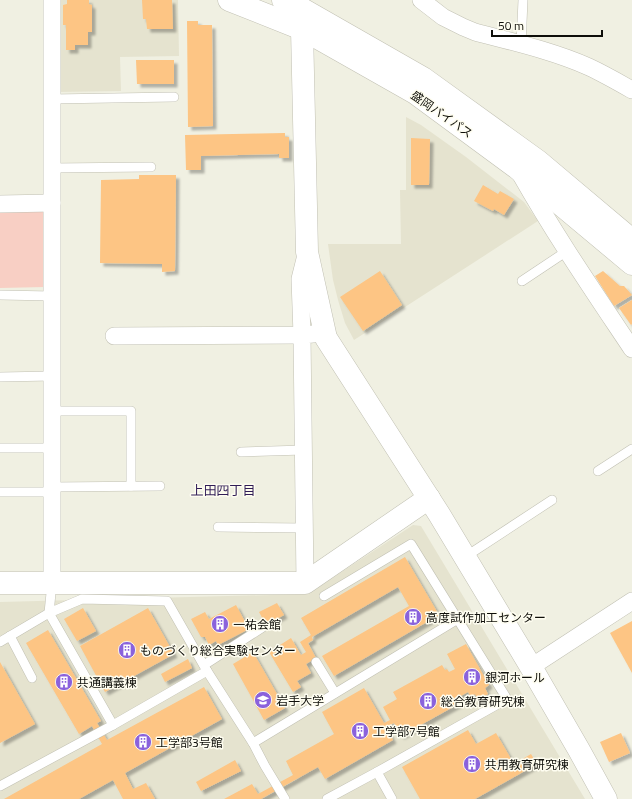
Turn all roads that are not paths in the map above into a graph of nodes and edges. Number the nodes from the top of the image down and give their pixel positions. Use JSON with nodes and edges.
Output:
{"nodes":[{"id":1,"x":52,"y":0,"type":"edge"},
{"id":2,"x":229,"y":0,"type":"edge"},
{"id":3,"x":283,"y":0,"type":"edge"},
{"id":4,"x":421,"y":0,"type":"edge"},
{"id":5,"x":523,"y":0,"type":"edge"},
{"id":6,"x":303,"y":13,"type":"edge"},
{"id":7,"x":521,"y":45,"type":"junction"},
{"id":8,"x":632,"y":90,"type":"edge"},
{"id":9,"x":174,"y":97,"type":"dead end"},
{"id":10,"x":52,"y":99,"type":"junction"},
{"id":11,"x":151,"y":167,"type":"dead end"},
{"id":12,"x":52,"y":168,"type":"junction"},
{"id":13,"x":516,"y":168,"type":"junction"},
{"id":14,"x":0,"y":204,"type":"edge"},
{"id":15,"x":52,"y":204,"type":"junction"},
{"id":16,"x":632,"y":240,"type":"edge"},
{"id":17,"x":567,"y":251,"type":"junction"},
{"id":18,"x":307,"y":252,"type":"junction"},
{"id":19,"x":632,"y":264,"type":"edge"},
{"id":20,"x":522,"y":281,"type":"dead end"},
{"id":21,"x":0,"y":295,"type":"edge"},
{"id":22,"x":52,"y":296,"type":"junction"},
{"id":23,"x":325,"y":333,"type":"junction"},
{"id":24,"x":302,"y":335,"type":"junction"},
{"id":25,"x":114,"y":336,"type":"dead end"},
{"id":26,"x":632,"y":349,"type":"edge"},
{"id":27,"x":52,"y":376,"type":"junction"},
{"id":28,"x":0,"y":377,"type":"edge"},
{"id":29,"x":52,"y":411,"type":"junction"},
{"id":30,"x":0,"y":448,"type":"edge"},
{"id":31,"x":52,"y":448,"type":"junction"},
{"id":32,"x":632,"y":448,"type":"edge"},
{"id":33,"x":304,"y":450,"type":"junction"},
{"id":34,"x":241,"y":452,"type":"dead end"},
{"id":35,"x":598,"y":471,"type":"dead end"},
{"id":36,"x":131,"y":486,"type":"junction"},
{"id":37,"x":160,"y":486,"type":"dead end"},
{"id":38,"x":52,"y":489,"type":"junction"},
{"id":39,"x":0,"y":492,"type":"edge"},
{"id":40,"x":429,"y":498,"type":"junction"},
{"id":41,"x":552,"y":500,"type":"dead end"},
{"id":42,"x":218,"y":527,"type":"dead end"},
{"id":43,"x":304,"y":528,"type":"junction"},
{"id":44,"x":465,"y":557,"type":"junction"},
{"id":45,"x":52,"y":582,"type":"junction"},
{"id":46,"x":0,"y":583,"type":"edge"},
{"id":47,"x":305,"y":583,"type":"junction"},
{"id":48,"x":324,"y":596,"type":"dead end"},
{"id":49,"x":632,"y":601,"type":"edge"},
{"id":50,"x":49,"y":614,"type":"junction"},
{"id":51,"x":458,"y":619,"type":"junction"},
{"id":52,"x":263,"y":626,"type":"dead end"},
{"id":53,"x":10,"y":636,"type":"junction"},
{"id":54,"x":0,"y":642,"type":"edge"},
{"id":55,"x":316,"y":662,"type":"dead end"},
{"id":56,"x":531,"y":667,"type":"junction"},
{"id":57,"x":206,"y":668,"type":"junction"},
{"id":58,"x":32,"y":678,"type":"dead end"},
{"id":59,"x":335,"y":693,"type":"junction"},
{"id":60,"x":113,"y":725,"type":"junction"},
{"id":61,"x":253,"y":743,"type":"junction"},
{"id":62,"x":378,"y":772,"type":"junction"},
{"id":63,"x":0,"y":786,"type":"edge"},
{"id":64,"x":285,"y":799,"type":"edge"},
{"id":65,"x":327,"y":799,"type":"edge"},
{"id":66,"x":392,"y":799,"type":"edge"},
{"id":67,"x":606,"y":799,"type":"edge"}],
"edges":[{"from":1,"to":10,"type":"street"},
{"from":2,"to":6,"type":"main road","name":"盛岡バイパス"},
{"from":3,"to":6,"type":"main road","name":"盛岡バイパス"},
{"from":4,"to":7,"type":"street"},
{"from":5,"to":7,"type":"lane"},
{"from":6,"to":13,"type":"main road","name":"盛岡バイパス"},
{"from":6,"to":16,"type":"main road","name":"盛岡バイパス"},
{"from":6,"to":18,"type":"main road"},
{"from":7,"to":8,"type":"street"},
{"from":9,"to":10,"type":"lane"},
{"from":10,"to":12,"type":"street"},
{"from":11,"to":12,"type":"lane"},
{"from":12,"to":15,"type":"street"},
{"from":13,"to":17,"type":"street"},
{"from":13,"to":19,"type":"main road","name":"盛岡バイパス"},
{"from":14,"to":15,"type":"street"},
{"from":15,"to":22,"type":"street"},
{"from":17,"to":20,"type":"lane"},
{"from":17,"to":26,"type":"street"},
{"from":18,"to":23,"type":"main road"},
{"from":18,"to":24,"type":"street"},
{"from":21,"to":22,"type":"lane"},
{"from":22,"to":27,"type":"street"},
{"from":23,"to":24,"type":"street"},
{"from":23,"to":40,"type":"main road"},
{"from":24,"to":25,"type":"street"},
{"from":24,"to":33,"type":"street"},
{"from":27,"to":28,"type":"lane"},
{"from":27,"to":29,"type":"street"},
{"from":29,"to":31,"type":"street"},
{"from":29,"to":36,"type":"lane"},
{"from":30,"to":31,"type":"lane"},
{"from":31,"to":38,"type":"street"},
{"from":32,"to":35,"type":"lane"},
{"from":33,"to":34,"type":"lane"},
{"from":33,"to":43,"type":"street"},
{"from":36,"to":37,"type":"lane"},
{"from":36,"to":38,"type":"lane"},
{"from":38,"to":39,"type":"lane"},
{"from":38,"to":45,"type":"street"},
{"from":40,"to":44,"type":"main road"},
{"from":40,"to":47,"type":"main road"},
{"from":41,"to":44,"type":"lane"},
{"from":42,"to":43,"type":"lane"},
{"from":43,"to":47,"type":"street"},
{"from":44,"to":56,"type":"main road"},
{"from":45,"to":46,"type":"main road"},
{"from":45,"to":47,"type":"main road"},
{"from":45,"to":50,"type":"lane"},
{"from":48,"to":51,"type":"lane"},
{"from":49,"to":56,"type":"street"},
{"from":50,"to":53,"type":"lane"},
{"from":50,"to":57,"type":"lane"},
{"from":50,"to":60,"type":"lane"},
{"from":51,"to":59,"type":"lane"},
{"from":51,"to":62,"type":"lane"},
{"from":52,"to":57,"type":"lane"},
{"from":53,"to":54,"type":"lane"},
{"from":53,"to":58,"type":"lane"},
{"from":55,"to":59,"type":"lane"},
{"from":56,"to":67,"type":"main road"},
{"from":57,"to":60,"type":"lane"},
{"from":57,"to":61,"type":"lane"},
{"from":59,"to":61,"type":"lane"},
{"from":60,"to":63,"type":"lane"},
{"from":61,"to":64,"type":"lane"},
{"from":62,"to":65,"type":"lane"},
{"from":62,"to":66,"type":"lane"}]}
